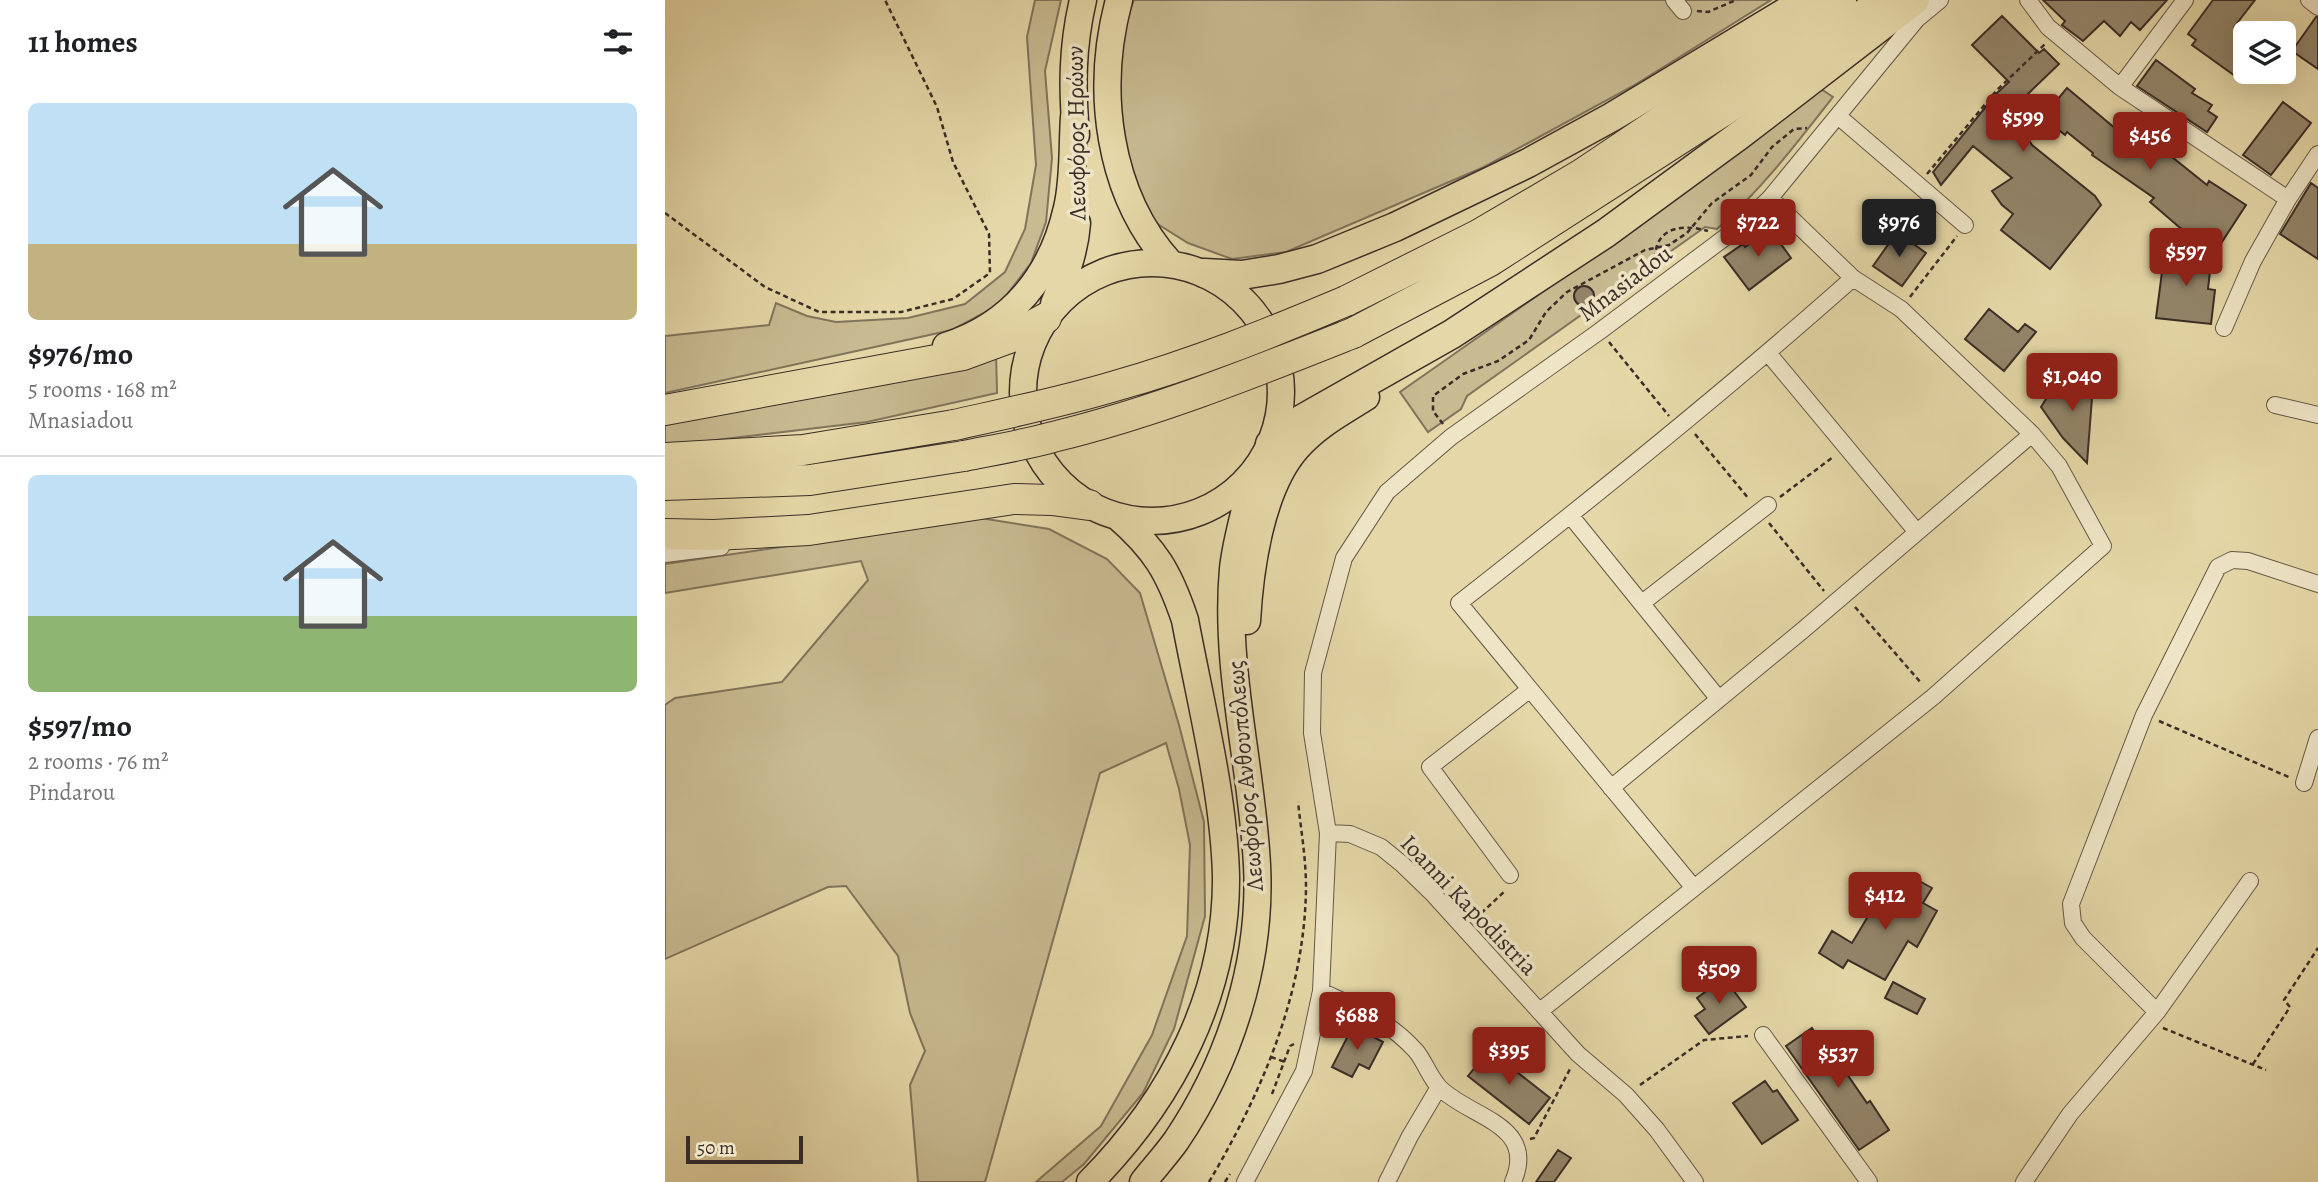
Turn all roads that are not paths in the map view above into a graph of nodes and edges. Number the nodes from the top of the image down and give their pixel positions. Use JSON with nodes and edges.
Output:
{"nodes":[{"id":1,"x":1083,"y":0,"type":"edge"},
{"id":2,"x":1119,"y":0,"type":"edge"},
{"id":3,"x":1806,"y":0,"type":"edge"},
{"id":4,"x":1841,"y":0,"type":"edge"},
{"id":5,"x":1885,"y":0,"type":"edge"},
{"id":6,"x":1915,"y":0,"type":"edge"},
{"id":7,"x":1940,"y":0,"type":"edge"},
{"id":8,"x":2028,"y":0,"type":"edge"},
{"id":9,"x":2185,"y":0,"type":"edge"},
{"id":10,"x":2309,"y":0,"type":"edge"},
{"id":11,"x":2318,"y":7,"type":"edge"},
{"id":12,"x":2120,"y":87,"type":"junction"},
{"id":13,"x":1715,"y":101,"type":"junction"},
{"id":14,"x":1838,"y":116,"type":"junction"},
{"id":15,"x":1074,"y":117,"type":"junction"},
{"id":16,"x":2318,"y":155,"type":"edge"},
{"id":17,"x":1770,"y":198,"type":"junction"},
{"id":18,"x":2288,"y":199,"type":"junction"},
{"id":19,"x":1965,"y":225,"type":"road end"},
{"id":20,"x":1171,"y":264,"type":"junction"},
{"id":21,"x":1204,"y":274,"type":"junction"},
{"id":22,"x":1853,"y":278,"type":"junction"},
{"id":23,"x":1050,"y":311,"type":"junction"},
{"id":24,"x":2224,"y":328,"type":"dead end"},
{"id":25,"x":1451,"y":334,"type":"junction"},
{"id":26,"x":1768,"y":353,"type":"junction"},
{"id":27,"x":852,"y":375,"type":"junction"},
{"id":28,"x":2276,"y":405,"type":"dead end"},
{"id":29,"x":665,"y":410,"type":"edge"},
{"id":30,"x":2318,"y":415,"type":"edge"},
{"id":31,"x":2032,"y":434,"type":"junction"},
{"id":32,"x":1270,"y":444,"type":"junction"},
{"id":33,"x":665,"y":458,"type":"edge"},
{"id":34,"x":1255,"y":470,"type":"junction"},
{"id":35,"x":665,"y":485,"type":"edge"},
{"id":36,"x":1089,"y":505,"type":"junction"},
{"id":37,"x":1764,"y":508,"type":"road end"},
{"id":38,"x":1570,"y":515,"type":"junction"},
{"id":39,"x":1117,"y":516,"type":"junction"},
{"id":40,"x":809,"y":530,"type":"junction"},
{"id":41,"x":1916,"y":531,"type":"junction"},
{"id":42,"x":665,"y":534,"type":"edge"},
{"id":43,"x":665,"y":554,"type":"edge"},
{"id":44,"x":2318,"y":583,"type":"edge"},
{"id":45,"x":1642,"y":603,"type":"junction"},
{"id":46,"x":1529,"y":690,"type":"junction"},
{"id":47,"x":1718,"y":698,"type":"junction"},
{"id":48,"x":2318,"y":738,"type":"edge"},
{"id":49,"x":1244,"y":763,"type":"junction"},
{"id":50,"x":2304,"y":783,"type":"road end"},
{"id":51,"x":1611,"y":788,"type":"junction"},
{"id":52,"x":1328,"y":833,"type":"junction"},
{"id":53,"x":1510,"y":874,"type":"road end"},
{"id":54,"x":2250,"y":881,"type":"dead end"},
{"id":55,"x":1693,"y":888,"type":"junction"},
{"id":56,"x":1321,"y":991,"type":"junction"},
{"id":57,"x":1540,"y":1011,"type":"junction"},
{"id":58,"x":2152,"y":1017,"type":"junction"},
{"id":59,"x":1763,"y":1035,"type":"road end"},
{"id":60,"x":1439,"y":1087,"type":"junction"},
{"id":61,"x":1090,"y":1182,"type":"edge"},
{"id":62,"x":1143,"y":1182,"type":"edge"},
{"id":63,"x":1245,"y":1182,"type":"edge"},
{"id":64,"x":1387,"y":1182,"type":"edge"},
{"id":65,"x":1513,"y":1182,"type":"edge"},
{"id":66,"x":1695,"y":1182,"type":"edge"},
{"id":67,"x":1869,"y":1182,"type":"edge"},
{"id":68,"x":2024,"y":1182,"type":"edge"}],
"edges":[{"from":1,"to":15,"type":"main road","name":"Λεωφόρος Ηρώων"},
{"from":2,"to":20,"type":"main road","name":"Λεωφόρος Ηρώων"},
{"from":3,"to":21,"type":"highway"},
{"from":4,"to":13,"type":"highway"},
{"from":5,"to":13,"type":"highway"},
{"from":6,"to":25,"type":"highway"},
{"from":7,"to":14,"type":"street","name":"Mnasiadou"},
{"from":8,"to":12,"type":"street"},
{"from":9,"to":12,"type":"street"},
{"from":10,"to":11,"type":"street"},
{"from":12,"to":18,"type":"street"},
{"from":13,"to":33,"type":"highway","bridge":true},
{"from":13,"to":35,"type":"highway","bridge":true},
{"from":14,"to":17,"type":"street","name":"Mnasiadou"},
{"from":14,"to":19,"type":"street"},
{"from":15,"to":23,"type":"main road","name":"Λεωφόρος Ηρώων"},
{"from":15,"to":27,"type":"main road"},
{"from":16,"to":18,"type":"street"},
{"from":17,"to":22,"type":"street"},
{"from":17,"to":52,"type":"street","name":"Mnasiadou"},
{"from":18,"to":24,"type":"street"},
{"from":20,"to":21,"type":"main road"},
{"from":20,"to":23,"type":"main road"},
{"from":21,"to":32,"type":"main road"},
{"from":22,"to":26,"type":"street"},
{"from":22,"to":31,"type":"street"},
{"from":23,"to":27,"type":"highway"},
{"from":23,"to":36,"type":"main road","name":"Λεωφόρος Ηρώων"},
{"from":25,"to":32,"type":"highway"},
{"from":25,"to":49,"type":"main road"},
{"from":26,"to":38,"type":"street"},
{"from":26,"to":41,"type":"street"},
{"from":27,"to":29,"type":"highway"},
{"from":28,"to":30,"type":"street"},
{"from":31,"to":41,"type":"street"},
{"from":31,"to":55,"type":"street"},
{"from":32,"to":34,"type":"main road"},
{"from":34,"to":39,"type":"main road"},
{"from":34,"to":49,"type":"main road","name":"Λεωφόρος Ανθουπόλεως"},
{"from":36,"to":39,"type":"main road","name":"Λεωφόρος Ηρώων"},
{"from":36,"to":40,"type":"highway"},
{"from":37,"to":45,"type":"street"},
{"from":38,"to":45,"type":"street"},
{"from":38,"to":46,"type":"street"},
{"from":39,"to":61,"type":"main road","name":"Λεωφόρος Ανθουπόλεως"},
{"from":40,"to":42,"type":"highway"},
{"from":40,"to":43,"type":"street"},
{"from":41,"to":47,"type":"street"},
{"from":44,"to":58,"type":"street"},
{"from":45,"to":47,"type":"street"},
{"from":46,"to":51,"type":"street"},
{"from":46,"to":53,"type":"street"},
{"from":47,"to":51,"type":"street"},
{"from":48,"to":50,"type":"street"},
{"from":49,"to":62,"type":"main road","name":"Λεωφόρος Ανθουπόλεως"},
{"from":51,"to":55,"type":"street"},
{"from":52,"to":56,"type":"street"},
{"from":52,"to":57,"type":"street","name":"Ioanni Kapodistria"},
{"from":54,"to":58,"type":"street"},
{"from":55,"to":57,"type":"street"},
{"from":56,"to":60,"type":"street"},
{"from":56,"to":63,"type":"street"},
{"from":57,"to":66,"type":"street","name":"Ioanni Kapodistria"},
{"from":58,"to":68,"type":"street"},
{"from":59,"to":67,"type":"street"},
{"from":60,"to":64,"type":"street"},
{"from":60,"to":65,"type":"street"}]}
